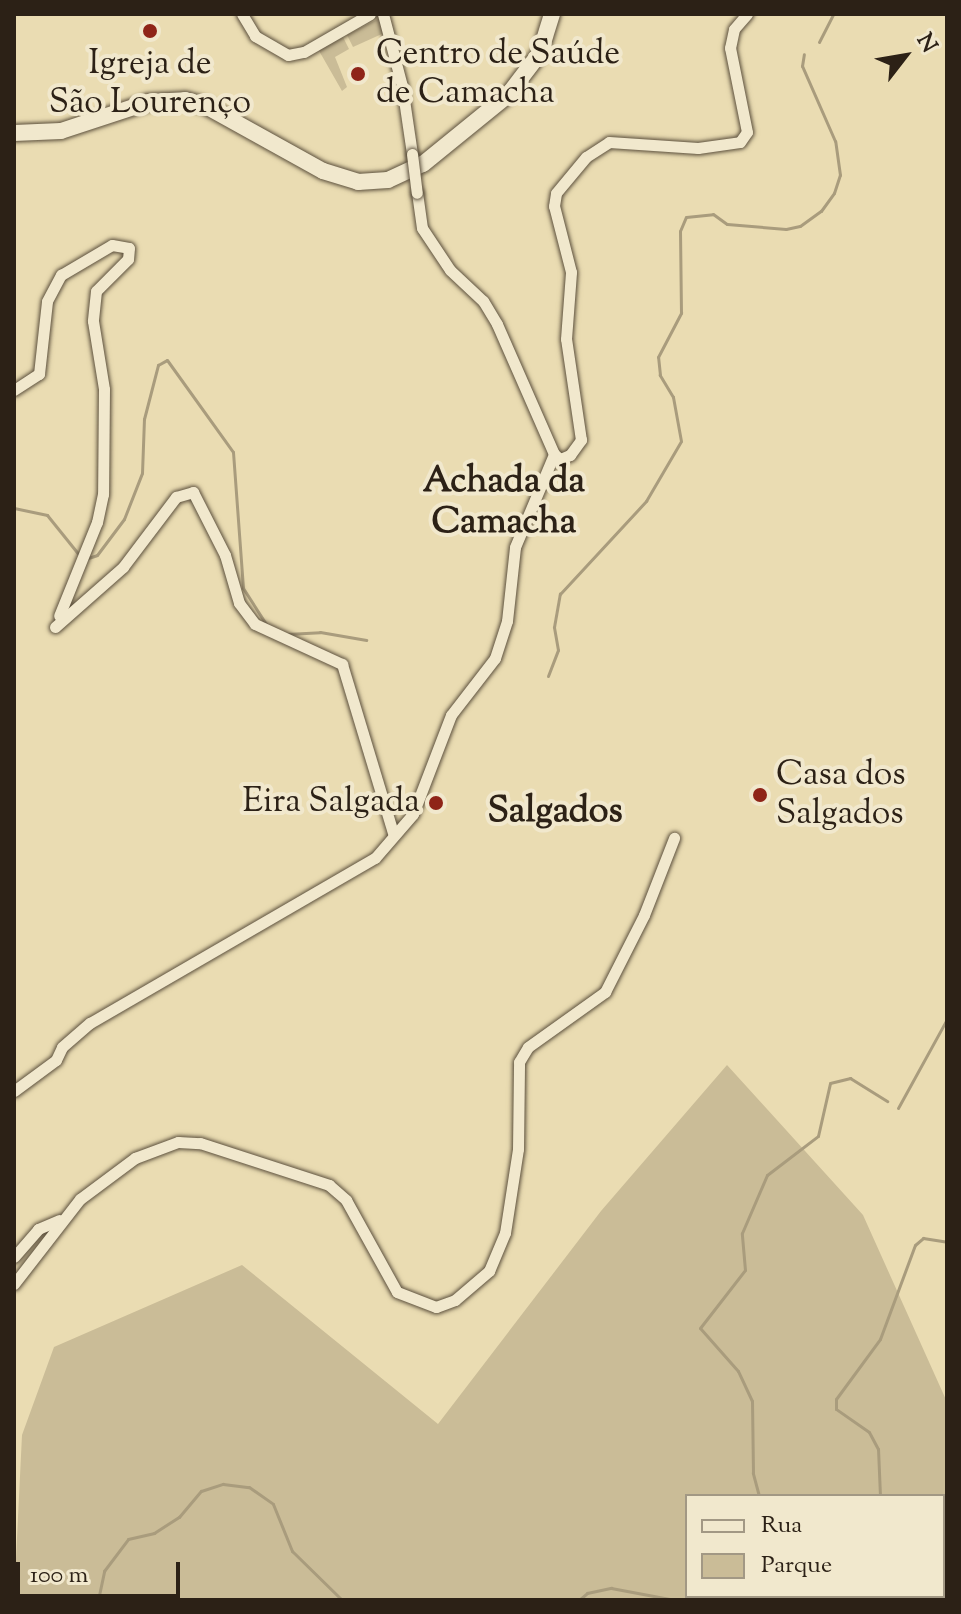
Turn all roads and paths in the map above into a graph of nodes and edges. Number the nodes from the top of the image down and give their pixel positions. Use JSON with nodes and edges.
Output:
{"nodes":[{"id":1,"x":242,"y":14,"type":"edge"},
{"id":2,"x":370,"y":14,"type":"edge"},
{"id":3,"x":383,"y":14,"type":"edge"},
{"id":4,"x":552,"y":14,"type":"edge"},
{"id":5,"x":747,"y":14,"type":"edge"},
{"id":6,"x":14,"y":133,"type":"edge"},
{"id":7,"x":14,"y":390,"type":"edge"},
{"id":8,"x":554,"y":454,"type":"junction"},
{"id":9,"x":393,"y":833,"type":"junction"},
{"id":10,"x":674,"y":838,"type":"dead end"},
{"id":11,"x":14,"y":1091,"type":"edge"},
{"id":12,"x":60,"y":1219,"type":"junction"},
{"id":13,"x":14,"y":1257,"type":"edge"},
{"id":14,"x":14,"y":1284,"type":"edge"}],
"edges":[{"from":1,"to":2,"type":"street"},
{"from":3,"to":8,"type":"street","bridge":true},
{"from":4,"to":6,"type":"main road"},
{"from":5,"to":8,"type":"street"},
{"from":7,"to":9,"type":"street"},
{"from":8,"to":9,"type":"street"},
{"from":9,"to":11,"type":"street"},
{"from":10,"to":12,"type":"street"},
{"from":12,"to":13,"type":"street"},
{"from":12,"to":14,"type":"street"}]}
